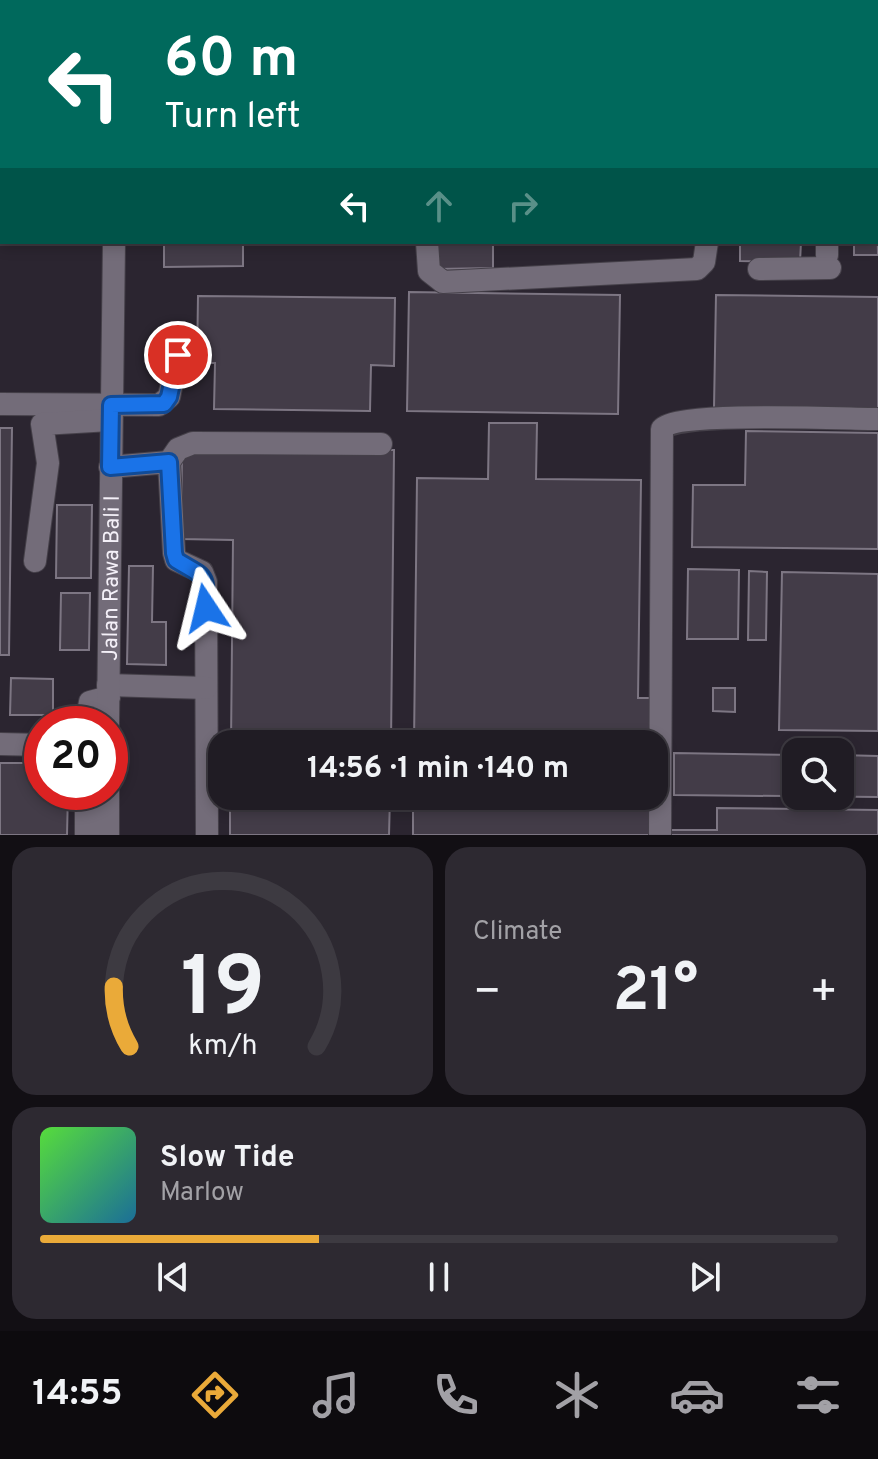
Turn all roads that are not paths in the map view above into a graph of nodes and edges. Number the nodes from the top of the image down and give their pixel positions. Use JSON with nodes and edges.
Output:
{"nodes":[{"id":1,"x":114,"y":244,"type":"edge"},
{"id":2,"x":427,"y":244,"type":"edge"},
{"id":3,"x":707,"y":244,"type":"edge"},
{"id":4,"x":828,"y":255,"type":"edge"},
{"id":5,"x":759,"y":269,"type":"dead end"},
{"id":6,"x":178,"y":355,"type":"dead end"},
{"id":7,"x":7,"y":404,"type":"edge"},
{"id":8,"x":110,"y":413,"type":"junction"},
{"id":9,"x":878,"y":419,"type":"edge"},
{"id":10,"x":42,"y":424,"type":"junction"},
{"id":11,"x":381,"y":444,"type":"dead end"},
{"id":12,"x":169,"y":462,"type":"junction"},
{"id":13,"x":110,"y":467,"type":"junction"},
{"id":14,"x":35,"y":561,"type":"dead end"},
{"id":15,"x":206,"y":688,"type":"junction"},
{"id":16,"x":108,"y":691,"type":"junction"},
{"id":17,"x":89,"y":706,"type":"edge"},
{"id":18,"x":108,"y":706,"type":"edge"},
{"id":19,"x":0,"y":744,"type":"edge"},
{"id":20,"x":24,"y":745,"type":"edge"},
{"id":21,"x":86,"y":810,"type":"edge"},
{"id":22,"x":108,"y":810,"type":"edge"},
{"id":23,"x":86,"y":835,"type":"edge"},
{"id":24,"x":108,"y":835,"type":"edge"},
{"id":25,"x":207,"y":835,"type":"edge"},
{"id":26,"x":660,"y":835,"type":"edge"}],
"edges":[{"from":1,"to":8,"type":"street","name":"Jalan Rawa Bali I"},
{"from":2,"to":3,"type":"street"},
{"from":4,"to":5,"type":"street"},
{"from":6,"to":8,"type":"street"},
{"from":7,"to":8,"type":"street"},
{"from":7,"to":10,"type":"street"},
{"from":8,"to":10,"type":"street"},
{"from":8,"to":13,"type":"street","name":"Jalan Rawa Bali I"},
{"from":9,"to":26,"type":"street"},
{"from":10,"to":14,"type":"street"},
{"from":11,"to":12,"type":"street"},
{"from":12,"to":13,"type":"street"},
{"from":12,"to":15,"type":"street"},
{"from":13,"to":16,"type":"street","name":"Jalan Rawa Bali I"},
{"from":15,"to":16,"type":"street"},
{"from":15,"to":25,"type":"street"},
{"from":16,"to":17,"type":"street"},
{"from":16,"to":18,"type":"street","name":"Jalan Rawa Bali I"},
{"from":19,"to":20,"type":"street"},
{"from":21,"to":23,"type":"street"},
{"from":22,"to":24,"type":"street"}]}
